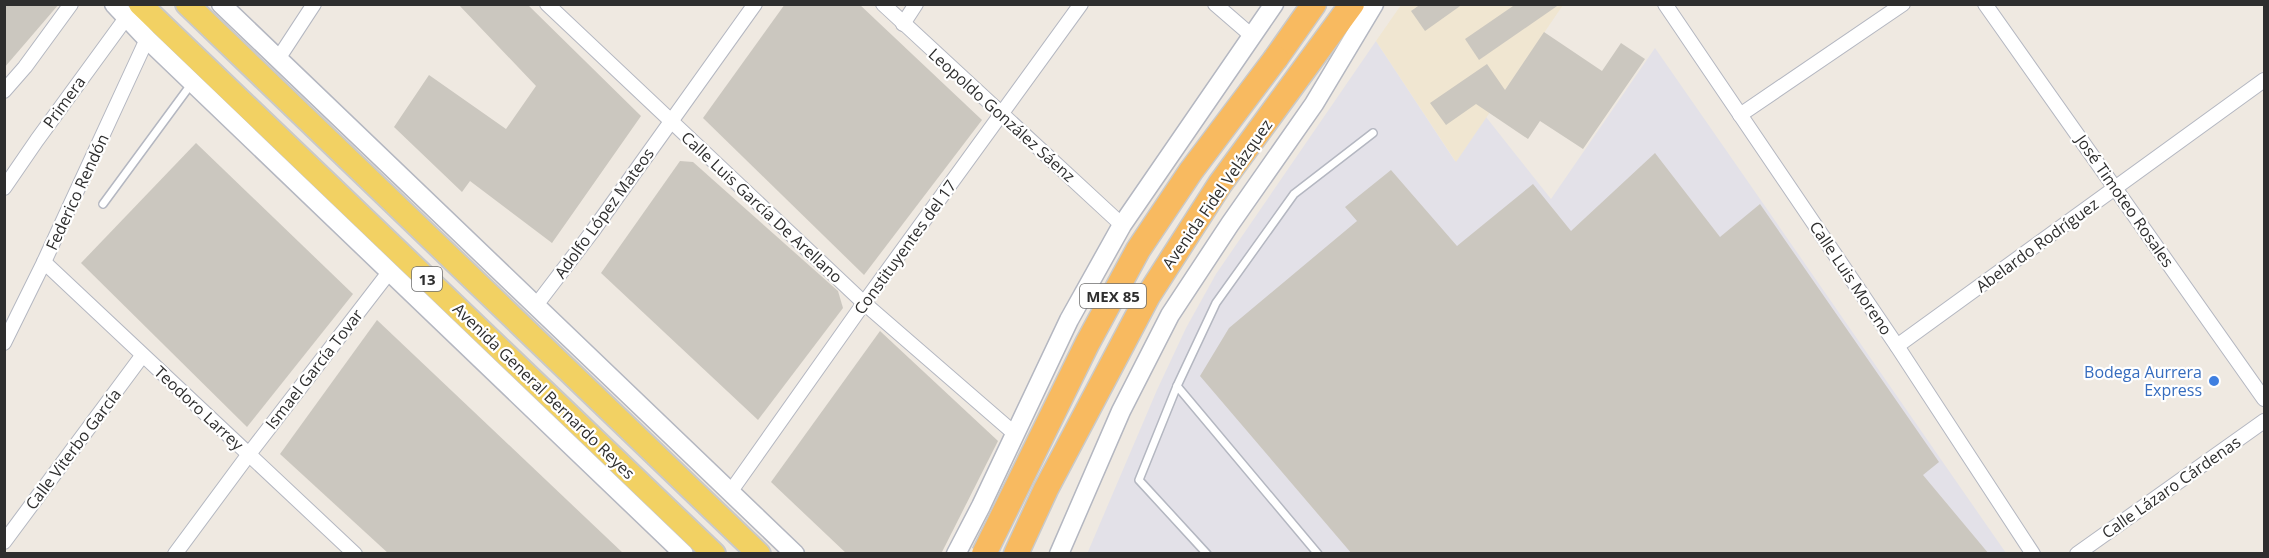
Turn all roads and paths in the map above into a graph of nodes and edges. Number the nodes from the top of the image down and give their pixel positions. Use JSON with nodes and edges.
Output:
{"nodes":[{"id":1,"x":71,"y":4,"type":"edge"},
{"id":2,"x":187,"y":4,"type":"edge"},
{"id":3,"x":221,"y":4,"type":"edge"},
{"id":4,"x":314,"y":4,"type":"edge"},
{"id":5,"x":547,"y":4,"type":"edge"},
{"id":6,"x":755,"y":4,"type":"edge"},
{"id":7,"x":883,"y":4,"type":"edge"},
{"id":8,"x":916,"y":4,"type":"edge"},
{"id":9,"x":1081,"y":4,"type":"edge"},
{"id":10,"x":1215,"y":4,"type":"edge"},
{"id":11,"x":1274,"y":4,"type":"edge"},
{"id":12,"x":1314,"y":4,"type":"edge"},
{"id":13,"x":1352,"y":4,"type":"edge"},
{"id":14,"x":1374,"y":4,"type":"edge"},
{"id":15,"x":1665,"y":4,"type":"edge"},
{"id":16,"x":1903,"y":4,"type":"edge"},
{"id":17,"x":1985,"y":4,"type":"edge"},
{"id":18,"x":127,"y":9,"type":"edge"},
{"id":19,"x":903,"y":24,"type":"junction"},
{"id":20,"x":1252,"y":36,"type":"junction"},
{"id":21,"x":147,"y":39,"type":"junction"},
{"id":22,"x":278,"y":59,"type":"junction"},
{"id":23,"x":2265,"y":80,"type":"edge"},
{"id":24,"x":192,"y":83,"type":"junction"},
{"id":25,"x":4,"y":91,"type":"edge"},
{"id":26,"x":1002,"y":114,"type":"junction"},
{"id":27,"x":1740,"y":115,"type":"junction"},
{"id":28,"x":672,"y":121,"type":"junction"},
{"id":29,"x":1373,"y":133,"type":"dead end"},
{"id":30,"x":4,"y":188,"type":"edge"},
{"id":31,"x":2116,"y":188,"type":"junction"},
{"id":32,"x":103,"y":204,"type":"dead end"},
{"id":33,"x":1122,"y":225,"type":"junction"},
{"id":34,"x":44,"y":262,"type":"junction"},
{"id":35,"x":390,"y":271,"type":"junction"},
{"id":36,"x":864,"y":303,"type":"junction"},
{"id":37,"x":537,"y":304,"type":"junction"},
{"id":38,"x":6,"y":334,"type":"edge"},
{"id":39,"x":1897,"y":346,"type":"junction"},
{"id":40,"x":142,"y":356,"type":"junction"},
{"id":41,"x":1177,"y":386,"type":"junction"},
{"id":42,"x":2265,"y":399,"type":"edge"},
{"id":43,"x":2265,"y":421,"type":"edge"},
{"id":44,"x":1015,"y":434,"type":"junction"},
{"id":45,"x":249,"y":454,"type":"junction"},
{"id":46,"x":731,"y":491,"type":"junction"},
{"id":47,"x":981,"y":506,"type":"junction"},
{"id":48,"x":4,"y":542,"type":"edge"},
{"id":49,"x":353,"y":553,"type":"edge"},
{"id":50,"x":1059,"y":553,"type":"edge"},
{"id":51,"x":175,"y":554,"type":"edge"},
{"id":52,"x":684,"y":554,"type":"edge"},
{"id":53,"x":714,"y":554,"type":"edge"},
{"id":54,"x":759,"y":554,"type":"edge"},
{"id":55,"x":795,"y":554,"type":"edge"},
{"id":56,"x":956,"y":554,"type":"edge"},
{"id":57,"x":984,"y":554,"type":"edge"},
{"id":58,"x":999,"y":554,"type":"edge"},
{"id":59,"x":1016,"y":554,"type":"edge"},
{"id":60,"x":1207,"y":554,"type":"edge"},
{"id":61,"x":1318,"y":554,"type":"edge"},
{"id":62,"x":2033,"y":554,"type":"edge"},
{"id":63,"x":2077,"y":554,"type":"edge"}],
"edges":[{"from":1,"to":25,"type":"street"},
{"from":2,"to":54,"type":"main road","name":"Avenida General Bernardo Reyes","number":"13"},
{"from":3,"to":22,"type":"street"},
{"from":4,"to":22,"type":"street"},
{"from":5,"to":28,"type":"street","name":"Calle Luis García De Arellano"},
{"from":6,"to":28,"type":"street","name":"Adolfo López Mateos"},
{"from":7,"to":19,"type":"street","name":"Leopoldo González Sáenz"},
{"from":8,"to":19,"type":"street"},
{"from":9,"to":26,"type":"street","name":"Constituyentes del 17"},
{"from":10,"to":20,"type":"street"},
{"from":11,"to":20,"type":"street"},
{"from":12,"to":57,"type":"highway","name":"Avenida Fidel Velázquez","number":"MEX 85","bridge":true},
{"from":13,"to":59,"type":"highway","name":"Avenida Fidel Velázquez","number":"MEX 85"},
{"from":14,"to":50,"type":"street"},
{"from":15,"to":27,"type":"street","name":"Calle Luis Moreno"},
{"from":16,"to":27,"type":"street"},
{"from":17,"to":31,"type":"street","name":"José Timoteo Rosales"},
{"from":18,"to":21,"type":"street","name":"Avenida General Bernardo Reyes"},
{"from":18,"to":30,"type":"street","name":"Primera"},
{"from":18,"to":53,"type":"main road","name":"Avenida General Bernardo Reyes","number":"13"},
{"from":19,"to":26,"type":"street","name":"Leopoldo González Sáenz"},
{"from":20,"to":33,"type":"street"},
{"from":21,"to":24,"type":"street","name":"Avenida General Bernardo Reyes"},
{"from":21,"to":34,"type":"street","name":"Federico Rendón"},
{"from":22,"to":37,"type":"street"},
{"from":23,"to":31,"type":"street","name":"Abelardo Rodríguez"},
{"from":24,"to":32,"type":"lane"},
{"from":24,"to":35,"type":"street","name":"Avenida General Bernardo Reyes"},
{"from":26,"to":33,"type":"street","name":"Leopoldo González Sáenz"},
{"from":26,"to":36,"type":"street","name":"Constituyentes del 17"},
{"from":27,"to":39,"type":"street","name":"Calle Luis Moreno"},
{"from":28,"to":36,"type":"street","name":"Calle Luis García De Arellano"},
{"from":28,"to":37,"type":"street","name":"Adolfo López Mateos"},
{"from":29,"to":41,"type":"lane"},
{"from":31,"to":39,"type":"street","name":"Abelardo Rodríguez"},
{"from":31,"to":42,"type":"street","name":"José Timoteo Rosales"},
{"from":33,"to":44,"type":"street"},
{"from":34,"to":38,"type":"street","name":"Federico Rendón"},
{"from":34,"to":40,"type":"street","name":"Teodoro Larrey"},
{"from":35,"to":45,"type":"street","name":"Ismael García Tovar"},
{"from":35,"to":52,"type":"street","name":"Avenida General Bernardo Reyes"},
{"from":36,"to":44,"type":"street","name":"Calle Luis García De Arellano"},
{"from":36,"to":46,"type":"street","name":"Constituyentes del 17"},
{"from":37,"to":46,"type":"street"},
{"from":39,"to":62,"type":"street","name":"Calle Luis Moreno"},
{"from":40,"to":45,"type":"street","name":"Teodoro Larrey"},
{"from":40,"to":48,"type":"street","name":"Calle Viterbo García"},
{"from":41,"to":60,"type":"lane"},
{"from":41,"to":61,"type":"lane"},
{"from":43,"to":63,"type":"street","name":"Calle Lázaro Cárdenas"},
{"from":44,"to":47,"type":"street"},
{"from":45,"to":49,"type":"street","name":"Teodoro Larrey"},
{"from":45,"to":51,"type":"street","name":"Ismael García Tovar"},
{"from":46,"to":55,"type":"street"},
{"from":47,"to":56,"type":"street"},
{"from":47,"to":58,"type":"street"}]}
